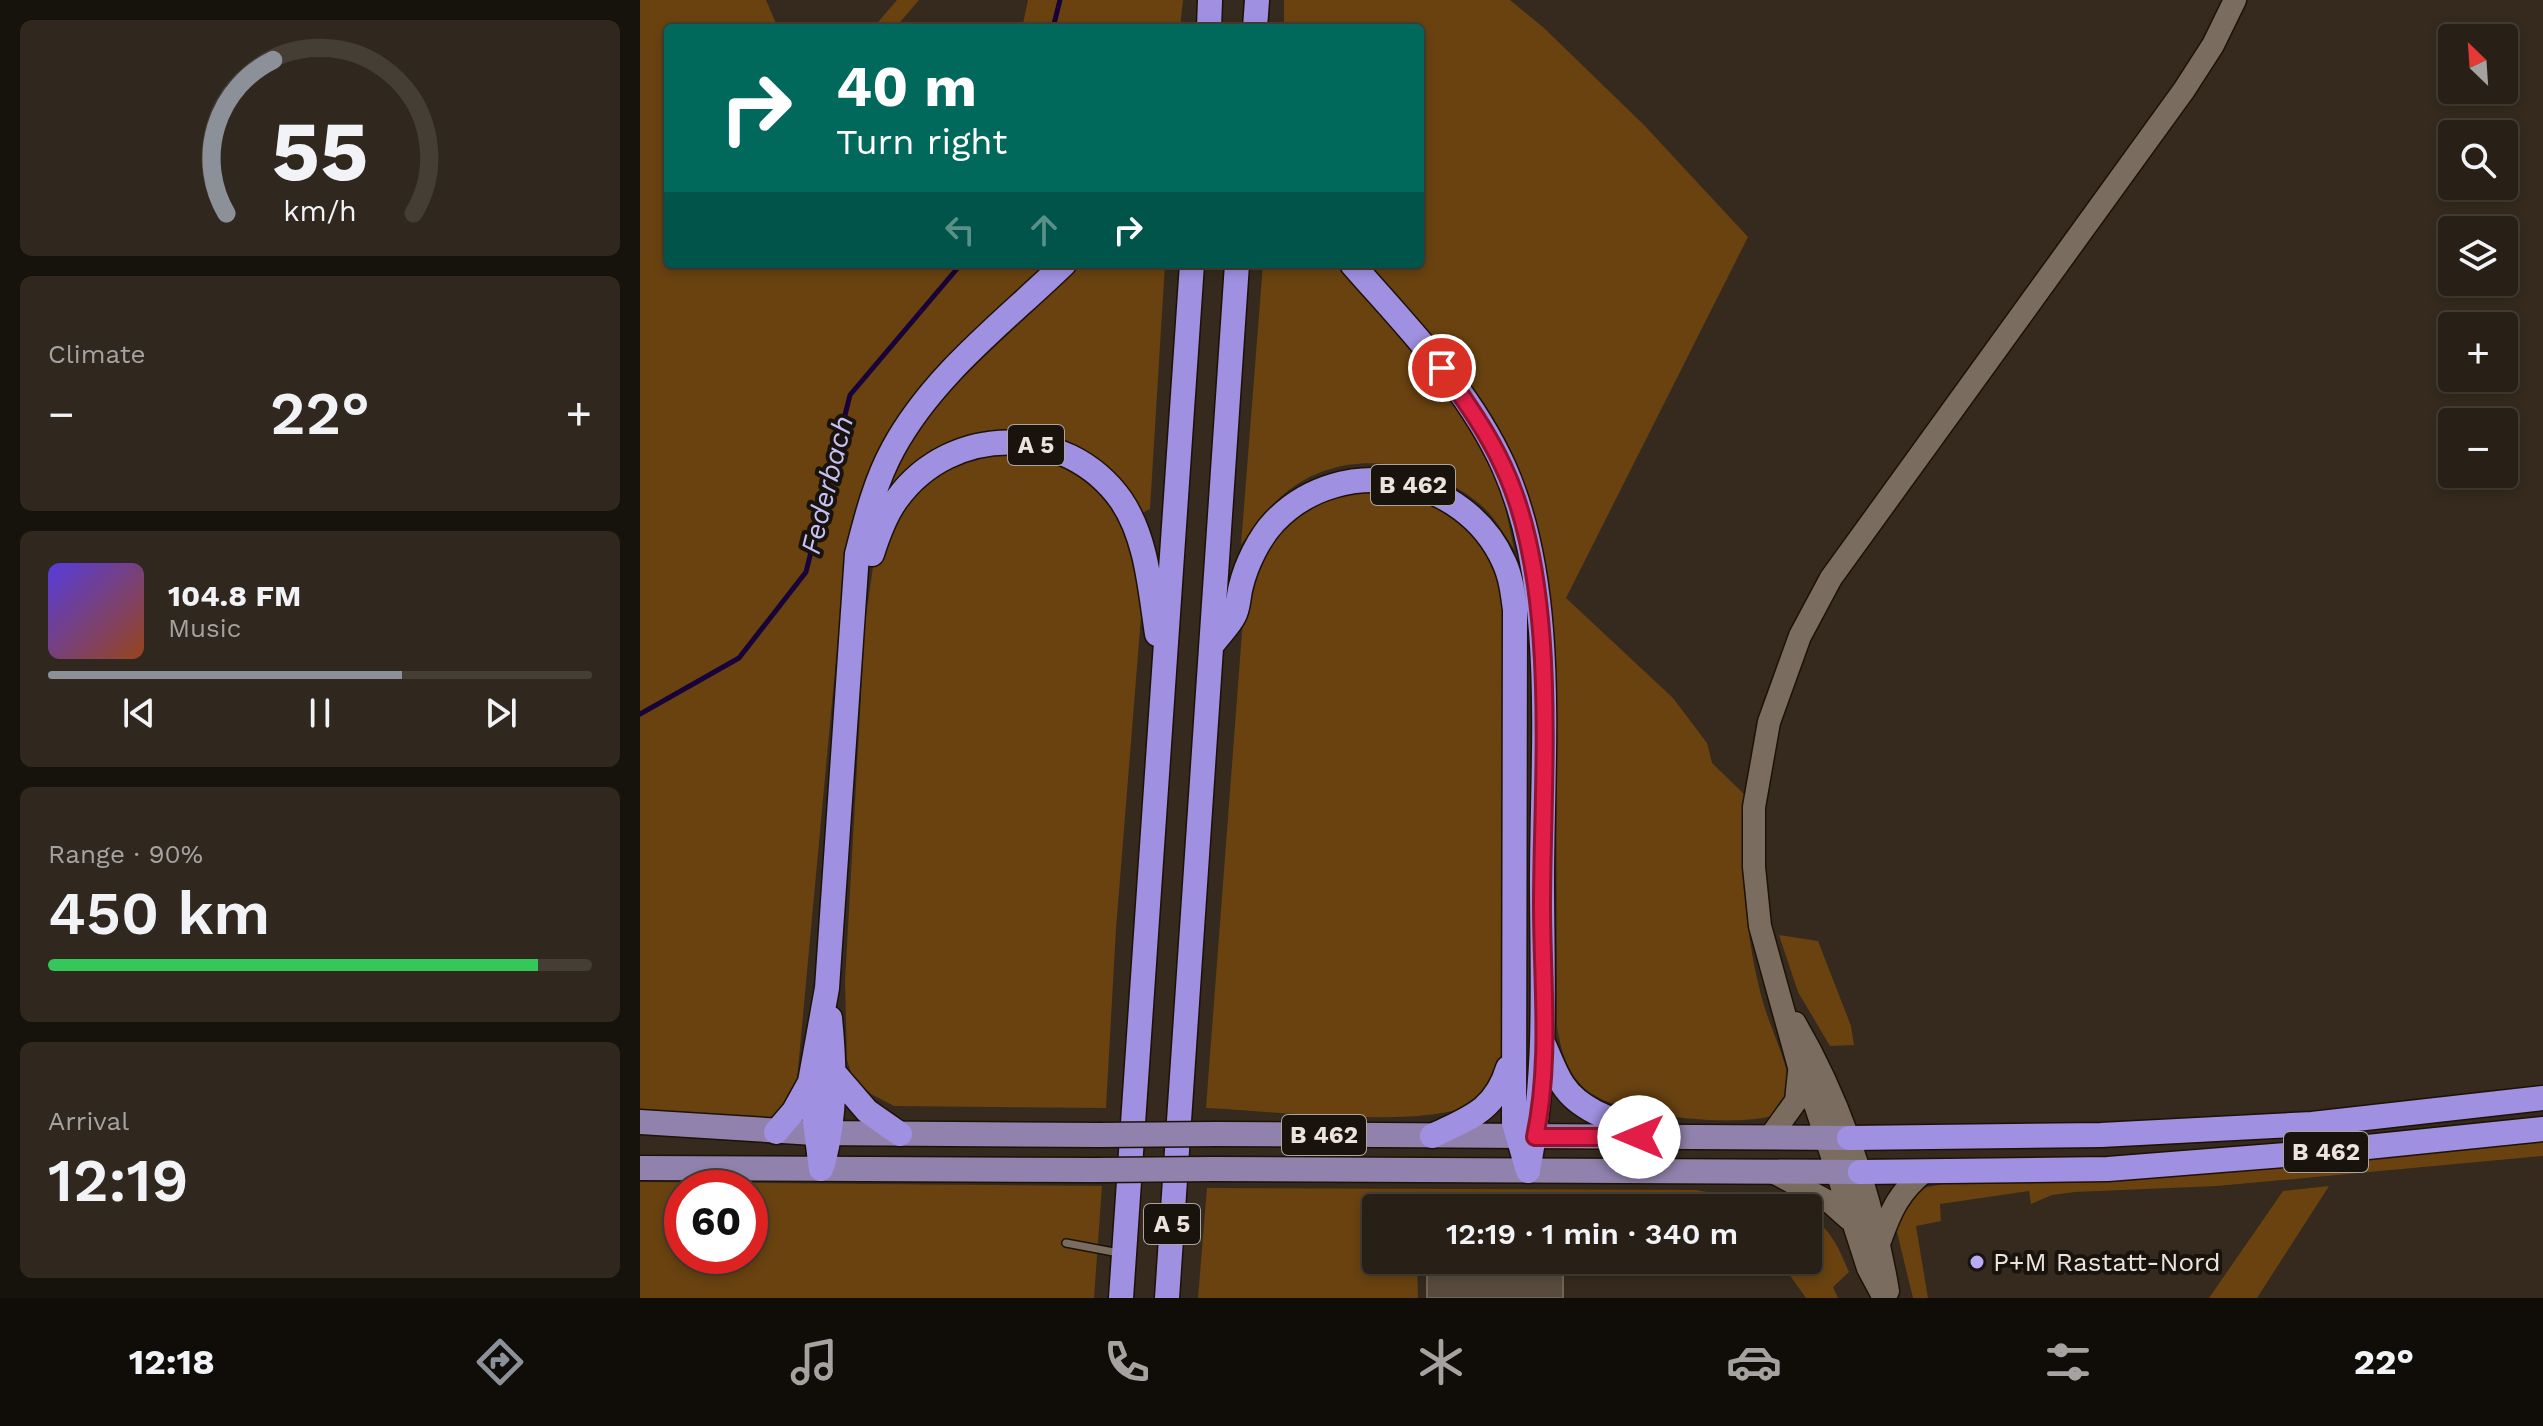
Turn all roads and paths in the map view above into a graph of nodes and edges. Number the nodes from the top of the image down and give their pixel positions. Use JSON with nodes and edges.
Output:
{"nodes":[{"id":1,"x":1210,"y":0,"type":"edge"},
{"id":2,"x":2235,"y":0,"type":"edge"},
{"id":3,"x":1209,"y":24,"type":"edge"},
{"id":4,"x":1060,"y":268,"type":"edge"},
{"id":5,"x":1192,"y":268,"type":"edge"},
{"id":6,"x":1237,"y":268,"type":"edge"},
{"id":7,"x":1355,"y":268,"type":"edge"},
{"id":8,"x":853,"y":630,"type":"junction"},
{"id":9,"x":1212,"y":645,"type":"junction"},
{"id":10,"x":1164,"y":686,"type":"junction"},
{"id":11,"x":827,"y":988,"type":"junction"},
{"id":12,"x":1782,"y":1001,"type":"junction"},
{"id":13,"x":1542,"y":1041,"type":"junction"},
{"id":14,"x":1515,"y":1042,"type":"junction"},
{"id":15,"x":1799,"y":1067,"type":"junction"},
{"id":16,"x":836,"y":1075,"type":"junction"},
{"id":17,"x":810,"y":1082,"type":"junction"},
{"id":18,"x":2543,"y":1098,"type":"edge"},
{"id":19,"x":640,"y":1122,"type":"edge"},
{"id":20,"x":2543,"y":1129,"type":"edge"},
{"id":21,"x":776,"y":1132,"type":"junction"},
{"id":22,"x":823,"y":1133,"type":"junction"},
{"id":23,"x":900,"y":1134,"type":"junction"},
{"id":24,"x":1432,"y":1136,"type":"junction"},
{"id":25,"x":1526,"y":1137,"type":"junction"},
{"id":26,"x":1661,"y":1137,"type":"junction"},
{"id":27,"x":1770,"y":1137,"type":"junction"},
{"id":28,"x":1837,"y":1137,"type":"junction"},
{"id":29,"x":640,"y":1168,"type":"edge"},
{"id":30,"x":821,"y":1169,"type":"junction"},
{"id":31,"x":1528,"y":1171,"type":"junction"},
{"id":32,"x":1925,"y":1171,"type":"junction"},
{"id":33,"x":1773,"y":1172,"type":"junction"},
{"id":34,"x":1835,"y":1172,"type":"junction"},
{"id":35,"x":1860,"y":1172,"type":"junction"},
{"id":36,"x":1851,"y":1221,"type":"junction"},
{"id":37,"x":1880,"y":1241,"type":"junction"},
{"id":38,"x":1066,"y":1243,"type":"dead end"},
{"id":39,"x":1125,"y":1254,"type":"junction"},
{"id":40,"x":1121,"y":1298,"type":"edge"},
{"id":41,"x":1167,"y":1298,"type":"edge"},
{"id":42,"x":1887,"y":1298,"type":"edge"}],
"edges":[{"from":1,"to":3,"type":"highway"},
{"from":2,"to":12,"type":"street"},
{"from":4,"to":8,"type":"highway"},
{"from":5,"to":10,"type":"highway","number":"A 5"},
{"from":6,"to":9,"type":"highway","number":"A 5"},
{"from":7,"to":13,"type":"highway"},
{"from":8,"to":10,"type":"highway","number":"A 5"},
{"from":8,"to":11,"type":"highway"},
{"from":9,"to":14,"type":"highway","number":"B 462"},
{"from":9,"to":41,"type":"highway","number":"A 5"},
{"from":10,"to":39,"type":"highway","number":"A 5"},
{"from":11,"to":16,"type":"highway"},
{"from":11,"to":17,"type":"highway"},
{"from":12,"to":15,"type":"street"},
{"from":12,"to":28,"type":"street"},
{"from":13,"to":25,"type":"highway"},
{"from":13,"to":26,"type":"highway"},
{"from":14,"to":24,"type":"highway","number":"B 462"},
{"from":14,"to":25,"type":"highway","number":"B 462"},
{"from":15,"to":27,"type":"street"},
{"from":15,"to":28,"type":"street"},
{"from":16,"to":22,"type":"highway"},
{"from":16,"to":23,"type":"highway"},
{"from":17,"to":21,"type":"highway"},
{"from":17,"to":22,"type":"highway"},
{"from":18,"to":28,"type":"highway","number":"B 462"},
{"from":19,"to":21,"type":"main road","number":"B 462"},
{"from":20,"to":32,"type":"highway","number":"B 462"},
{"from":21,"to":22,"type":"main road","number":"B 462"},
{"from":22,"to":23,"type":"main road","number":"B 462"},
{"from":22,"to":30,"type":"highway"},
{"from":23,"to":24,"type":"main road","number":"B 462","bridge":true},
{"from":24,"to":25,"type":"main road","number":"B 462"},
{"from":25,"to":26,"type":"main road","number":"B 462"},
{"from":25,"to":31,"type":"highway","number":"B 462"},
{"from":26,"to":27,"type":"main road","number":"B 462"},
{"from":27,"to":28,"type":"main road","number":"B 462"},
{"from":28,"to":34,"type":"street"},
{"from":28,"to":35,"type":"street"},
{"from":29,"to":30,"type":"main road","number":"B 462"},
{"from":30,"to":31,"type":"main road","number":"B 462","bridge":true},
{"from":31,"to":33,"type":"main road","number":"B 462"},
{"from":32,"to":35,"type":"highway","number":"B 462"},
{"from":32,"to":37,"type":"street"},
{"from":33,"to":34,"type":"main road","number":"B 462"},
{"from":33,"to":36,"type":"street"},
{"from":34,"to":35,"type":"main road","number":"B 462"},
{"from":34,"to":36,"type":"street"},
{"from":35,"to":37,"type":"street"},
{"from":36,"to":42,"type":"street"},
{"from":37,"to":42,"type":"street"},
{"from":38,"to":39,"type":"lane"},
{"from":39,"to":40,"type":"highway","number":"A 5"}]}
